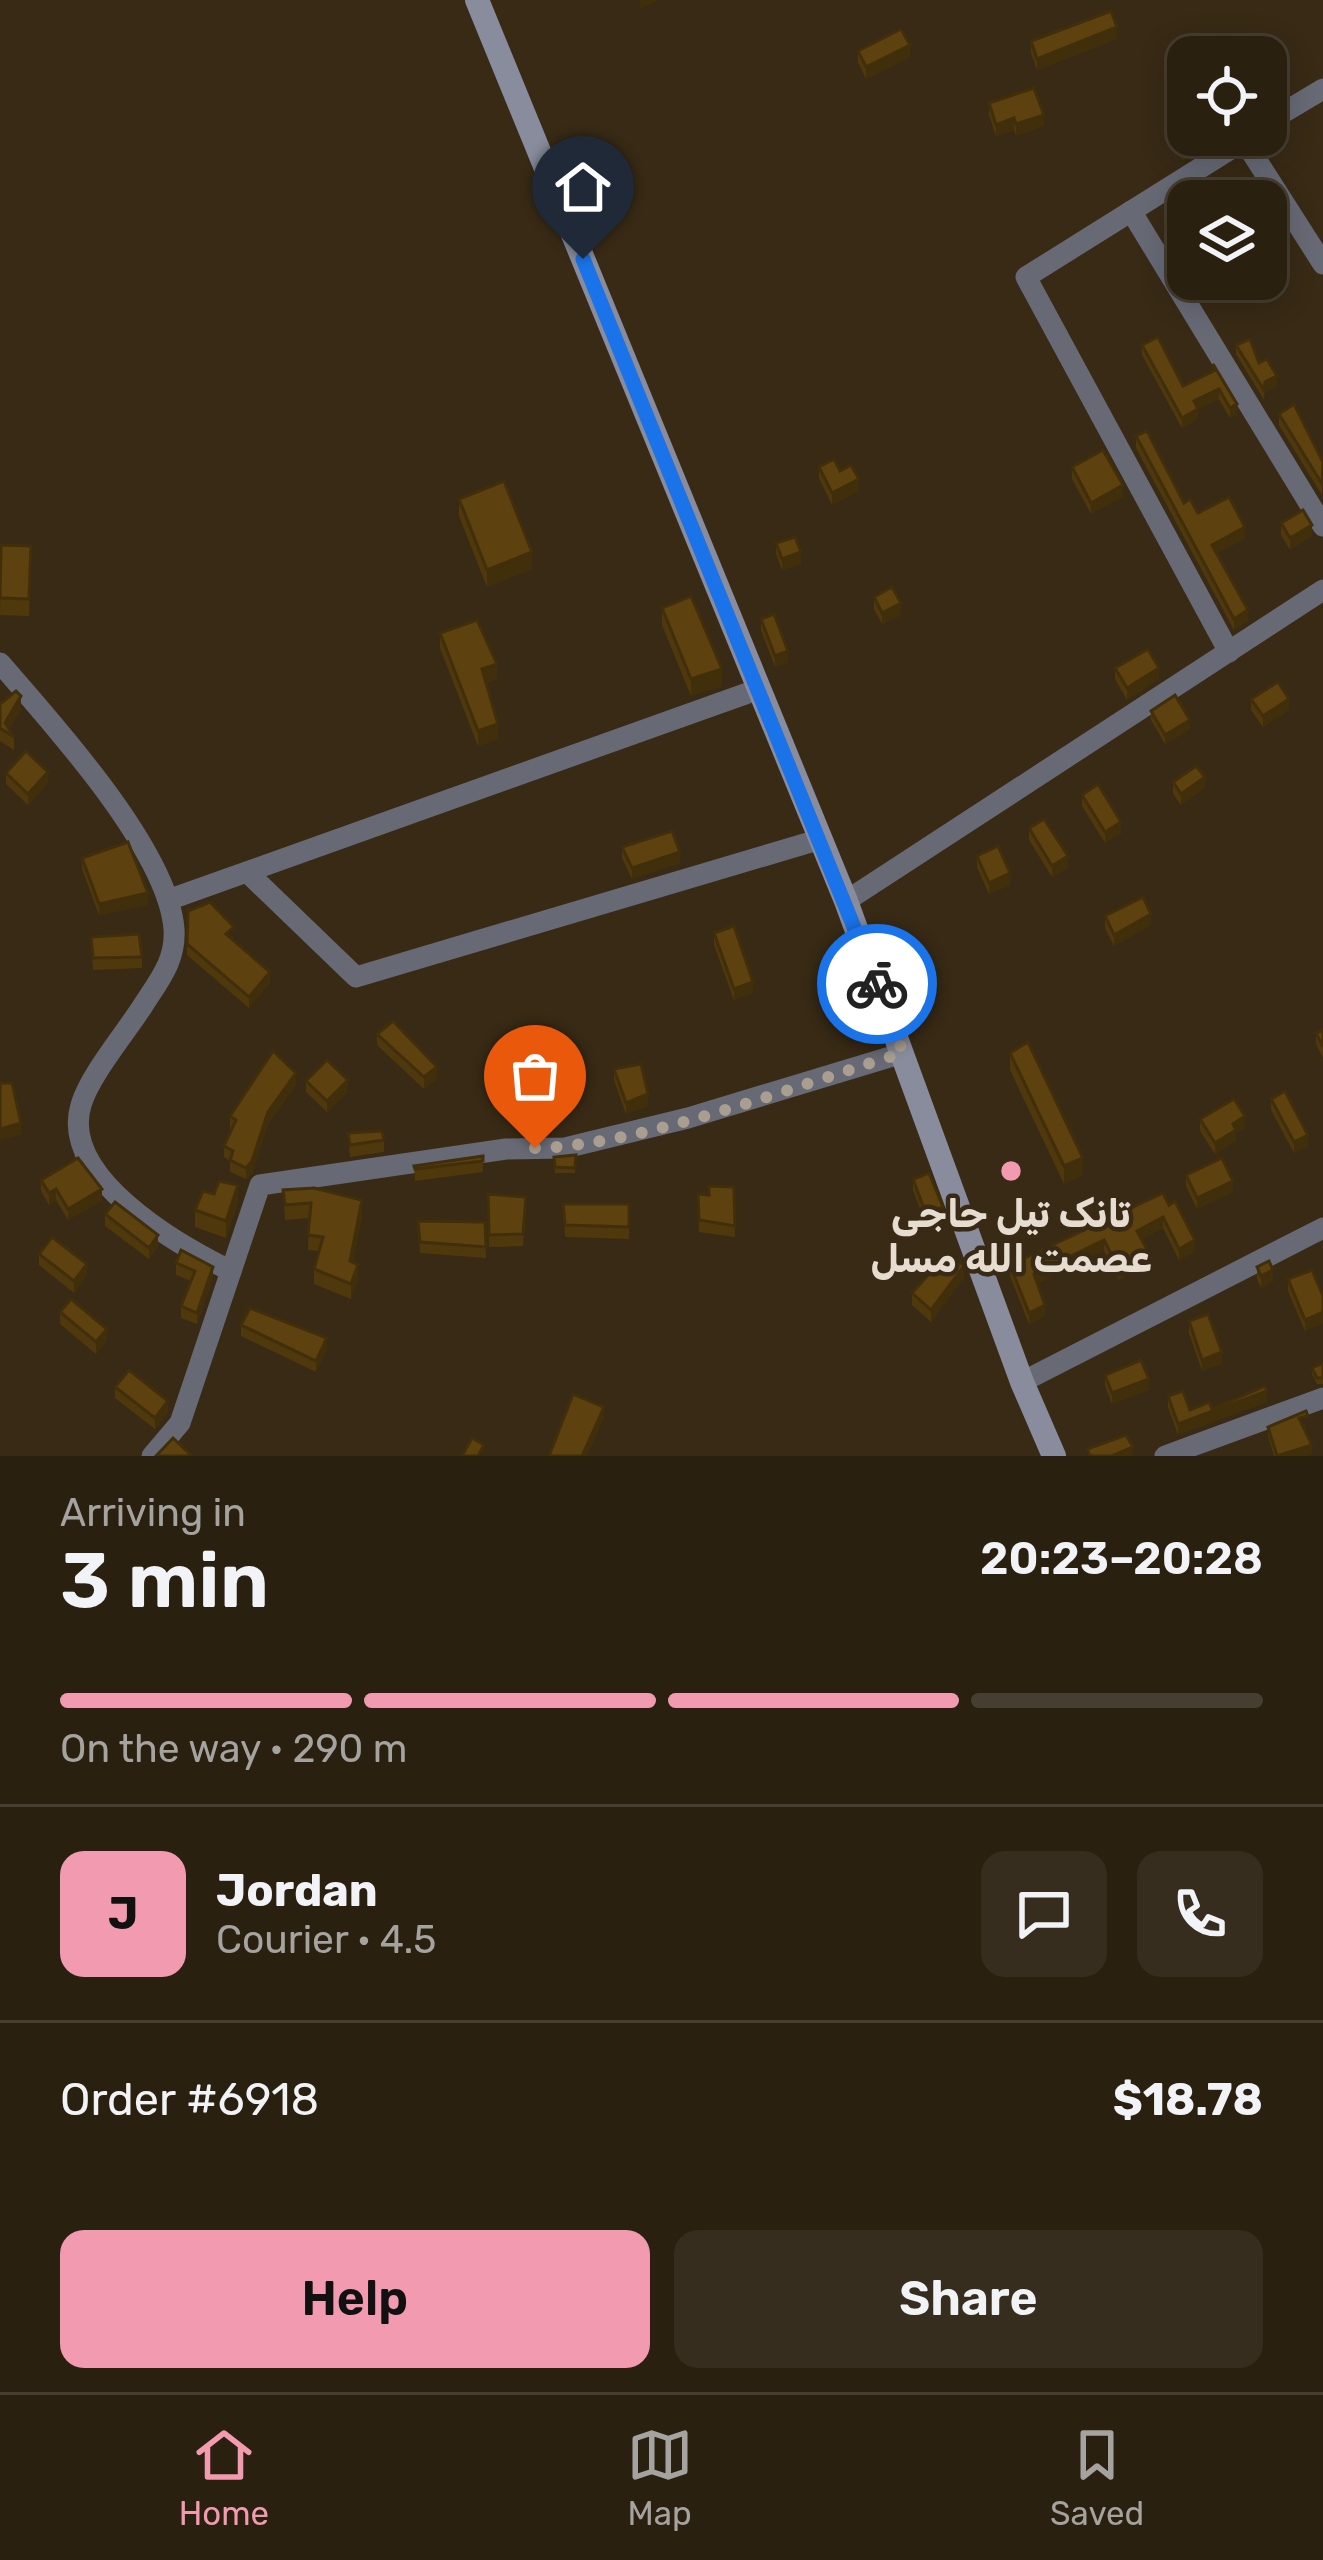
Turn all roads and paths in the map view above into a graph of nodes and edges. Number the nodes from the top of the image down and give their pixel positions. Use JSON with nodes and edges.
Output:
{"nodes":[{"id":1,"x":478,"y":0,"type":"edge"},
{"id":2,"x":1323,"y":89,"type":"edge"},
{"id":3,"x":1287,"y":110,"type":"edge"},
{"id":4,"x":1220,"y":156,"type":"edge"},
{"id":5,"x":1260,"y":156,"type":"edge"},
{"id":6,"x":1131,"y":211,"type":"junction"},
{"id":7,"x":1323,"y":264,"type":"edge"},
{"id":8,"x":1323,"y":526,"type":"edge"},
{"id":9,"x":1323,"y":590,"type":"edge"},
{"id":10,"x":1229,"y":652,"type":"junction"},
{"id":11,"x":0,"y":663,"type":"edge"},
{"id":12,"x":759,"y":689,"type":"junction"},
{"id":13,"x":820,"y":839,"type":"junction"},
{"id":14,"x":247,"y":872,"type":"junction"},
{"id":15,"x":168,"y":900,"type":"junction"},
{"id":16,"x":845,"y":901,"type":"junction"},
{"id":17,"x":903,"y":1053,"type":"junction"},
{"id":18,"x":1323,"y":1228,"type":"edge"},
{"id":19,"x":231,"y":1271,"type":"junction"},
{"id":20,"x":1022,"y":1382,"type":"junction"},
{"id":21,"x":1323,"y":1398,"type":"edge"},
{"id":22,"x":152,"y":1456,"type":"edge"},
{"id":23,"x":1054,"y":1456,"type":"edge"},
{"id":24,"x":1165,"y":1456,"type":"edge"}],
"edges":[{"from":1,"to":12,"type":"main road"},
{"from":2,"to":3,"type":"street"},
{"from":4,"to":6,"type":"street"},
{"from":5,"to":7,"type":"street"},
{"from":6,"to":8,"type":"street"},
{"from":6,"to":10,"type":"street"},
{"from":9,"to":10,"type":"street"},
{"from":10,"to":16,"type":"street"},
{"from":11,"to":15,"type":"street"},
{"from":12,"to":13,"type":"main road"},
{"from":12,"to":14,"type":"street"},
{"from":13,"to":14,"type":"street"},
{"from":13,"to":16,"type":"main road"},
{"from":14,"to":15,"type":"street"},
{"from":15,"to":19,"type":"street"},
{"from":16,"to":17,"type":"main road"},
{"from":17,"to":19,"type":"street"},
{"from":17,"to":20,"type":"main road"},
{"from":18,"to":20,"type":"street"},
{"from":19,"to":22,"type":"street"},
{"from":20,"to":23,"type":"main road"},
{"from":21,"to":24,"type":"street"}]}
